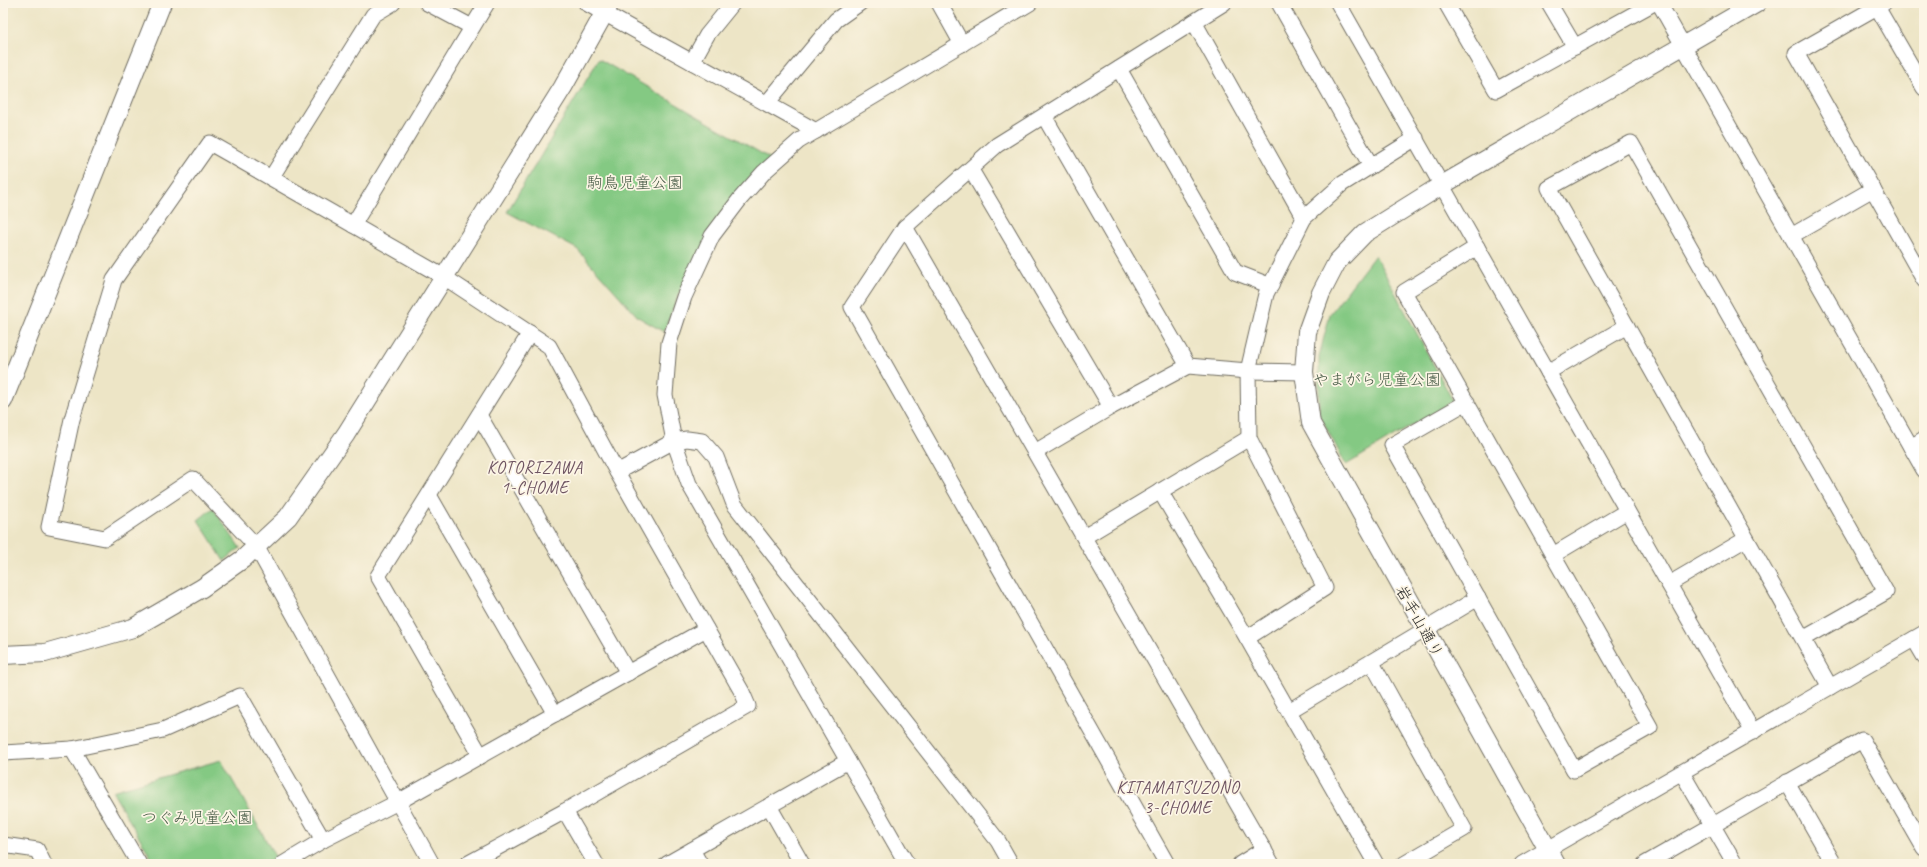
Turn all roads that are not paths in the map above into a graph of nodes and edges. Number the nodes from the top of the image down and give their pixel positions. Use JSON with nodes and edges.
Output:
{"nodes":[{"id":1,"x":162,"y":3,"type":"edge"},
{"id":2,"x":392,"y":3,"type":"edge"},
{"id":3,"x":427,"y":3,"type":"edge"},
{"id":4,"x":487,"y":3,"type":"edge"},
{"id":5,"x":586,"y":3,"type":"edge"},
{"id":6,"x":733,"y":3,"type":"edge"},
{"id":7,"x":860,"y":3,"type":"edge"},
{"id":8,"x":939,"y":3,"type":"edge"},
{"id":9,"x":1030,"y":3,"type":"edge"},
{"id":10,"x":1224,"y":3,"type":"edge"},
{"id":11,"x":1278,"y":3,"type":"edge"},
{"id":12,"x":1338,"y":3,"type":"edge"},
{"id":13,"x":1446,"y":3,"type":"edge"},
{"id":14,"x":1549,"y":3,"type":"edge"},
{"id":15,"x":1654,"y":3,"type":"edge"},
{"id":16,"x":1659,"y":3,"type":"edge"},
{"id":17,"x":1757,"y":3,"type":"edge"},
{"id":18,"x":1880,"y":5,"type":"edge"},
{"id":19,"x":607,"y":8,"type":"edge"},
{"id":20,"x":1194,"y":22,"type":"junction"},
{"id":21,"x":472,"y":27,"type":"junction"},
{"id":22,"x":962,"y":44,"type":"junction"},
{"id":23,"x":1683,"y":45,"type":"junction"},
{"id":24,"x":1575,"y":47,"type":"junction"},
{"id":25,"x":692,"y":62,"type":"junction"},
{"id":26,"x":1119,"y":69,"type":"junction"},
{"id":27,"x":1924,"y":88,"type":"edge"},
{"id":28,"x":767,"y":103,"type":"junction"},
{"id":29,"x":1044,"y":116,"type":"junction"},
{"id":30,"x":816,"y":131,"type":"junction"},
{"id":31,"x":1416,"y":138,"type":"junction"},
{"id":32,"x":1371,"y":166,"type":"junction"},
{"id":33,"x":971,"y":170,"type":"junction"},
{"id":34,"x":271,"y":178,"type":"junction"},
{"id":35,"x":1442,"y":185,"type":"junction"},
{"id":36,"x":1873,"y":189,"type":"junction"},
{"id":37,"x":1304,"y":218,"type":"junction"},
{"id":38,"x":353,"y":225,"type":"junction"},
{"id":39,"x":904,"y":227,"type":"junction"},
{"id":40,"x":1791,"y":236,"type":"junction"},
{"id":41,"x":1477,"y":247,"type":"junction"},
{"id":42,"x":444,"y":277,"type":"junction"},
{"id":43,"x":1924,"y":280,"type":"edge"},
{"id":44,"x":1270,"y":286,"type":"junction"},
{"id":45,"x":1627,"y":326,"type":"junction"},
{"id":46,"x":530,"y":333,"type":"junction"},
{"id":47,"x":1188,"y":366,"type":"junction"},
{"id":48,"x":1248,"y":371,"type":"junction"},
{"id":49,"x":1304,"y":372,"type":"junction"},
{"id":50,"x":1548,"y":372,"type":"junction"},
{"id":51,"x":3,"y":401,"type":"edge"},
{"id":52,"x":1467,"y":402,"type":"junction"},
{"id":53,"x":1111,"y":407,"type":"junction"},
{"id":54,"x":479,"y":414,"type":"junction"},
{"id":55,"x":1249,"y":438,"type":"junction"},
{"id":56,"x":1924,"y":439,"type":"edge"},
{"id":57,"x":674,"y":441,"type":"junction"},
{"id":58,"x":1911,"y":447,"type":"junction"},
{"id":59,"x":1035,"y":452,"type":"junction"},
{"id":60,"x":1924,"y":470,"type":"edge"},
{"id":61,"x":617,"y":472,"type":"junction"},
{"id":62,"x":1160,"y":491,"type":"junction"},
{"id":63,"x":429,"y":495,"type":"junction"},
{"id":64,"x":1627,"y":511,"type":"junction"},
{"id":65,"x":1084,"y":537,"type":"junction"},
{"id":66,"x":1746,"y":539,"type":"junction"},
{"id":67,"x":256,"y":546,"type":"junction"},
{"id":68,"x":1553,"y":555,"type":"junction"},
{"id":69,"x":1669,"y":584,"type":"junction"},
{"id":70,"x":1478,"y":598,"type":"junction"},
{"id":71,"x":706,"y":629,"type":"junction"},
{"id":72,"x":1425,"y":630,"type":"junction"},
{"id":73,"x":1919,"y":636,"type":"edge"},
{"id":74,"x":1247,"y":638,"type":"junction"},
{"id":75,"x":1803,"y":639,"type":"junction"},
{"id":76,"x":3,"y":655,"type":"edge"},
{"id":77,"x":1924,"y":656,"type":"edge"},
{"id":78,"x":1372,"y":663,"type":"junction"},
{"id":79,"x":628,"y":673,"type":"junction"},
{"id":80,"x":1830,"y":687,"type":"junction"},
{"id":81,"x":1289,"y":711,"type":"junction"},
{"id":82,"x":555,"y":714,"type":"junction"},
{"id":83,"x":1753,"y":732,"type":"junction"},
{"id":84,"x":72,"y":749,"type":"junction"},
{"id":85,"x":3,"y":753,"type":"edge"},
{"id":86,"x":481,"y":756,"type":"junction"},
{"id":87,"x":848,"y":761,"type":"junction"},
{"id":88,"x":1682,"y":772,"type":"junction"},
{"id":89,"x":1787,"y":782,"type":"junction"},
{"id":90,"x":398,"y":802,"type":"junction"},
{"id":91,"x":769,"y":806,"type":"junction"},
{"id":92,"x":565,"y":811,"type":"junction"},
{"id":93,"x":1712,"y":825,"type":"junction"},
{"id":94,"x":323,"y":840,"type":"junction"},
{"id":95,"x":3,"y":845,"type":"edge"},
{"id":96,"x":1924,"y":848,"type":"edge"},
{"id":97,"x":1264,"y":849,"type":"junction"},
{"id":98,"x":692,"y":850,"type":"junction"},
{"id":99,"x":1551,"y":857,"type":"edge"},
{"id":100,"x":44,"y":864,"type":"edge"},
{"id":101,"x":139,"y":864,"type":"edge"},
{"id":102,"x":283,"y":864,"type":"edge"},
{"id":103,"x":432,"y":864,"type":"edge"},
{"id":104,"x":467,"y":864,"type":"edge"},
{"id":105,"x":596,"y":864,"type":"edge"},
{"id":106,"x":667,"y":864,"type":"edge"},
{"id":107,"x":700,"y":864,"type":"edge"},
{"id":108,"x":802,"y":864,"type":"edge"},
{"id":109,"x":907,"y":864,"type":"edge"},
{"id":110,"x":1011,"y":864,"type":"edge"},
{"id":111,"x":1167,"y":864,"type":"edge"},
{"id":112,"x":1240,"y":864,"type":"edge"},
{"id":113,"x":1272,"y":864,"type":"edge"},
{"id":114,"x":1376,"y":864,"type":"edge"},
{"id":115,"x":1404,"y":864,"type":"edge"},
{"id":116,"x":1522,"y":864,"type":"edge"},
{"id":117,"x":1645,"y":864,"type":"edge"},
{"id":118,"x":1734,"y":864,"type":"edge"},
{"id":119,"x":1834,"y":864,"type":"edge"}],
"edges":[{"from":1,"to":51,"type":"street"},
{"from":2,"to":34,"type":"street"},
{"from":3,"to":21,"type":"street"},
{"from":4,"to":21,"type":"street"},
{"from":5,"to":19,"type":"street"},
{"from":6,"to":25,"type":"street"},
{"from":7,"to":28,"type":"street"},
{"from":8,"to":22,"type":"street"},
{"from":9,"to":22,"type":"street"},
{"from":10,"to":20,"type":"street"},
{"from":11,"to":32,"type":"street"},
{"from":12,"to":31,"type":"street"},
{"from":13,"to":24,"type":"street"},
{"from":14,"to":24,"type":"street"},
{"from":15,"to":24,"type":"street"},
{"from":16,"to":23,"type":"street"},
{"from":17,"to":23,"type":"street","name":"岩手山通り"},
{"from":18,"to":27,"type":"street"},
{"from":18,"to":36,"type":"street"},
{"from":19,"to":25,"type":"street"},
{"from":19,"to":42,"type":"street"},
{"from":20,"to":26,"type":"street"},
{"from":20,"to":37,"type":"street"},
{"from":21,"to":38,"type":"street"},
{"from":22,"to":30,"type":"street"},
{"from":23,"to":35,"type":"street","name":"岩手山通り"},
{"from":23,"to":40,"type":"street"},
{"from":25,"to":28,"type":"street"},
{"from":26,"to":29,"type":"street"},
{"from":26,"to":44,"type":"street"},
{"from":28,"to":30,"type":"street"},
{"from":29,"to":33,"type":"street"},
{"from":29,"to":47,"type":"street"},
{"from":30,"to":57,"type":"street"},
{"from":31,"to":32,"type":"street"},
{"from":31,"to":35,"type":"street"},
{"from":32,"to":37,"type":"street"},
{"from":33,"to":39,"type":"street"},
{"from":33,"to":53,"type":"street"},
{"from":34,"to":38,"type":"street"},
{"from":34,"to":67,"type":"street"},
{"from":35,"to":41,"type":"street"},
{"from":35,"to":49,"type":"street","name":"岩手山通り"},
{"from":36,"to":40,"type":"street"},
{"from":36,"to":43,"type":"street"},
{"from":37,"to":44,"type":"street"},
{"from":38,"to":42,"type":"street"},
{"from":39,"to":59,"type":"street"},
{"from":39,"to":111,"type":"street"},
{"from":40,"to":58,"type":"street"},
{"from":41,"to":50,"type":"street"},
{"from":41,"to":52,"type":"street"},
{"from":42,"to":46,"type":"street"},
{"from":42,"to":67,"type":"street"},
{"from":44,"to":48,"type":"street"},
{"from":45,"to":50,"type":"street"},
{"from":45,"to":66,"type":"street"},
{"from":45,"to":75,"type":"street"},
{"from":46,"to":54,"type":"street"},
{"from":46,"to":61,"type":"street"},
{"from":47,"to":48,"type":"street"},
{"from":47,"to":53,"type":"street"},
{"from":48,"to":49,"type":"street"},
{"from":48,"to":55,"type":"street"},
{"from":49,"to":72,"type":"street","name":"岩手山通り"},
{"from":50,"to":64,"type":"street"},
{"from":52,"to":68,"type":"street"},
{"from":52,"to":70,"type":"street"},
{"from":53,"to":59,"type":"street"},
{"from":54,"to":63,"type":"street"},
{"from":54,"to":79,"type":"street"},
{"from":55,"to":62,"type":"street"},
{"from":55,"to":74,"type":"street"},
{"from":56,"to":58,"type":"street"},
{"from":57,"to":61,"type":"street"},
{"from":57,"to":87,"type":"street"},
{"from":57,"to":110,"type":"street"},
{"from":58,"to":60,"type":"street"},
{"from":59,"to":65,"type":"street"},
{"from":61,"to":71,"type":"street"},
{"from":62,"to":65,"type":"street"},
{"from":62,"to":74,"type":"street"},
{"from":63,"to":82,"type":"street"},
{"from":63,"to":86,"type":"street"},
{"from":64,"to":68,"type":"street"},
{"from":64,"to":69,"type":"street"},
{"from":65,"to":97,"type":"street"},
{"from":66,"to":69,"type":"street"},
{"from":66,"to":75,"type":"street"},
{"from":67,"to":76,"type":"street"},
{"from":67,"to":90,"type":"street"},
{"from":68,"to":70,"type":"street"},
{"from":69,"to":83,"type":"street"},
{"from":70,"to":72,"type":"street"},
{"from":71,"to":79,"type":"street"},
{"from":71,"to":92,"type":"street"},
{"from":72,"to":78,"type":"street"},
{"from":72,"to":99,"type":"street","name":"岩手山通り"},
{"from":73,"to":77,"type":"street"},
{"from":73,"to":80,"type":"street"},
{"from":74,"to":81,"type":"street"},
{"from":75,"to":80,"type":"street"},
{"from":78,"to":81,"type":"street"},
{"from":78,"to":115,"type":"street"},
{"from":79,"to":82,"type":"street"},
{"from":80,"to":83,"type":"street"},
{"from":81,"to":114,"type":"street"},
{"from":82,"to":86,"type":"street"},
{"from":83,"to":88,"type":"street"},
{"from":84,"to":85,"type":"street"},
{"from":84,"to":94,"type":"street"},
{"from":84,"to":101,"type":"street"},
{"from":86,"to":90,"type":"street"},
{"from":87,"to":91,"type":"street"},
{"from":87,"to":109,"type":"street"},
{"from":88,"to":93,"type":"street"},
{"from":88,"to":99,"type":"street"},
{"from":89,"to":93,"type":"street"},
{"from":89,"to":96,"type":"street"},
{"from":89,"to":119,"type":"street"},
{"from":90,"to":94,"type":"street"},
{"from":90,"to":103,"type":"street"},
{"from":91,"to":98,"type":"street"},
{"from":91,"to":108,"type":"street"},
{"from":92,"to":104,"type":"street"},
{"from":92,"to":105,"type":"street"},
{"from":93,"to":117,"type":"street"},
{"from":93,"to":118,"type":"street"},
{"from":94,"to":102,"type":"street"},
{"from":95,"to":100,"type":"street"},
{"from":97,"to":112,"type":"street"},
{"from":97,"to":113,"type":"street"},
{"from":98,"to":106,"type":"street"},
{"from":98,"to":107,"type":"street"},
{"from":99,"to":116,"type":"street"}]}
